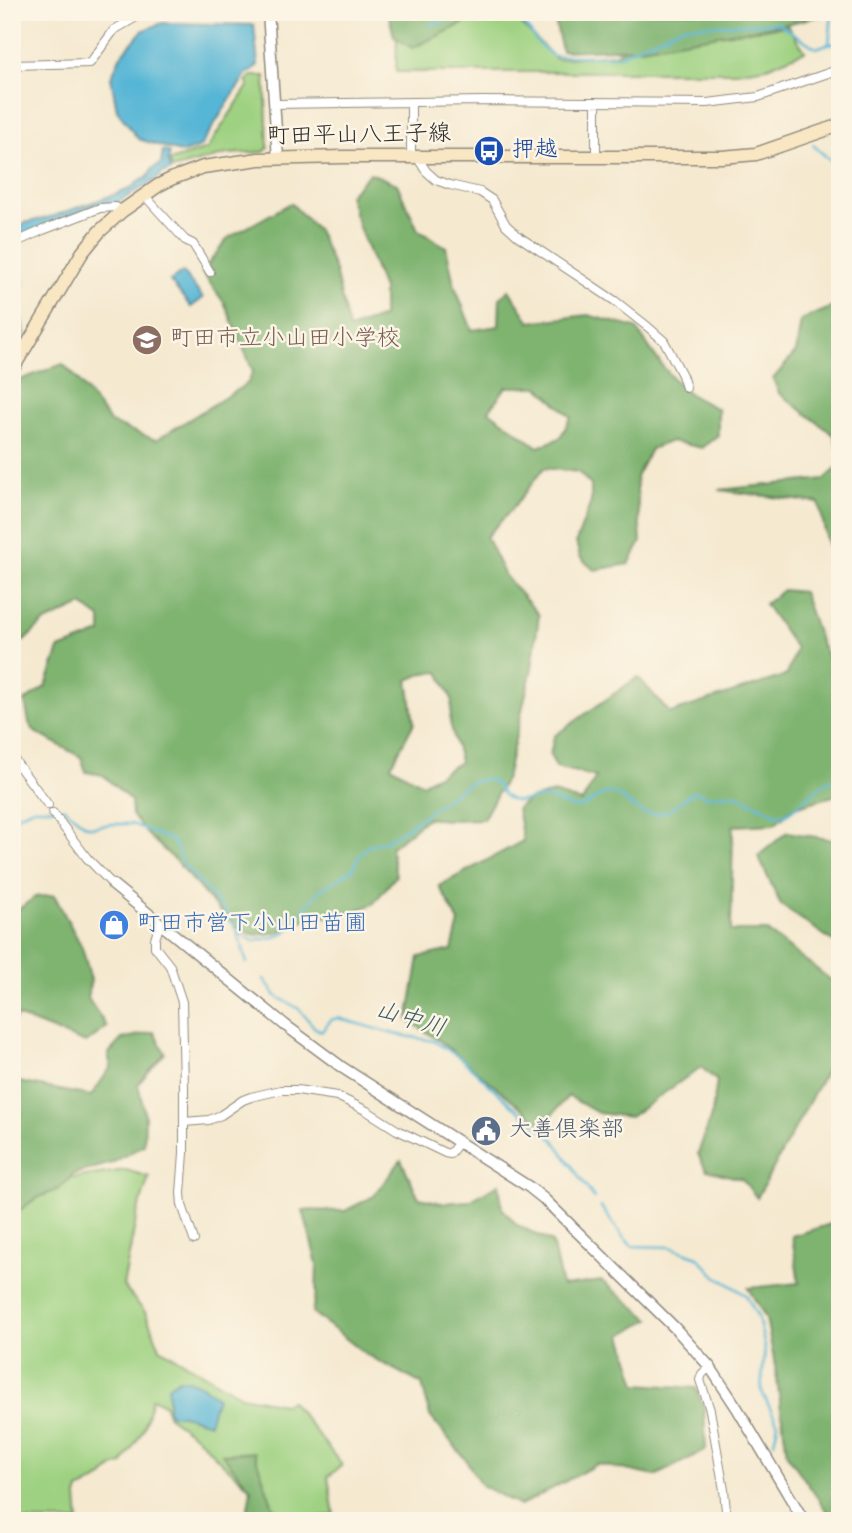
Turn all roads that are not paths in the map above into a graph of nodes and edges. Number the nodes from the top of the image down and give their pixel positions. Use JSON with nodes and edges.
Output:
{"nodes":[{"id":1,"x":18,"y":12,"type":"edge"},
{"id":2,"x":158,"y":12,"type":"edge"},
{"id":3,"x":268,"y":12,"type":"edge"},
{"id":4,"x":12,"y":15,"type":"edge"},
{"id":5,"x":12,"y":65,"type":"edge"},
{"id":6,"x":840,"y":69,"type":"edge"},
{"id":7,"x":596,"y":102,"type":"junction"},
{"id":8,"x":411,"y":103,"type":"junction"},
{"id":9,"x":275,"y":104,"type":"junction"},
{"id":10,"x":840,"y":125,"type":"edge"},
{"id":11,"x":414,"y":157,"type":"junction"},
{"id":12,"x":596,"y":158,"type":"junction"},
{"id":13,"x":278,"y":159,"type":"junction"},
{"id":14,"x":145,"y":195,"type":"junction"},
{"id":15,"x":122,"y":211,"type":"junction"},
{"id":16,"x":13,"y":244,"type":"edge"},
{"id":17,"x":210,"y":272,"type":"dead end"},
{"id":18,"x":12,"y":370,"type":"edge"},
{"id":19,"x":686,"y":388,"type":"dead end"},
{"id":20,"x":12,"y":757,"type":"edge"},
{"id":21,"x":113,"y":885,"type":"joint"},
{"id":22,"x":160,"y":924,"type":"junction"},
{"id":23,"x":184,"y":1122,"type":"junction"},
{"id":24,"x":459,"y":1142,"type":"junction"},
{"id":25,"x":194,"y":1240,"type":"dead end"},
{"id":26,"x":710,"y":1367,"type":"junction"},
{"id":27,"x":727,"y":1521,"type":"edge"},
{"id":28,"x":804,"y":1521,"type":"edge"}],
"edges":[{"from":1,"to":4,"type":"street"},
{"from":2,"to":5,"type":"street"},
{"from":3,"to":9,"type":"street"},
{"from":6,"to":7,"type":"street"},
{"from":7,"to":8,"type":"street"},
{"from":7,"to":12,"type":"street"},
{"from":8,"to":9,"type":"street"},
{"from":8,"to":11,"type":"street"},
{"from":9,"to":13,"type":"street"},
{"from":10,"to":12,"type":"main road","name":"町田平山八王子線"},
{"from":11,"to":12,"type":"main road","name":"町田平山八王子線"},
{"from":11,"to":13,"type":"main road","name":"町田平山八王子線"},
{"from":11,"to":19,"type":"street"},
{"from":13,"to":14,"type":"main road","name":"町田平山八王子線"},
{"from":14,"to":15,"type":"main road","name":"町田平山八王子線"},
{"from":14,"to":17,"type":"street"},
{"from":15,"to":16,"type":"street"},
{"from":15,"to":18,"type":"main road","name":"町田平山八王子線"},
{"from":20,"to":21,"type":"street"},
{"from":21,"to":22,"type":"street"},
{"from":22,"to":23,"type":"street"},
{"from":22,"to":24,"type":"street"},
{"from":23,"to":24,"type":"street"},
{"from":23,"to":25,"type":"street"},
{"from":24,"to":26,"type":"street"},
{"from":26,"to":27,"type":"street"},
{"from":26,"to":28,"type":"street"}]}
